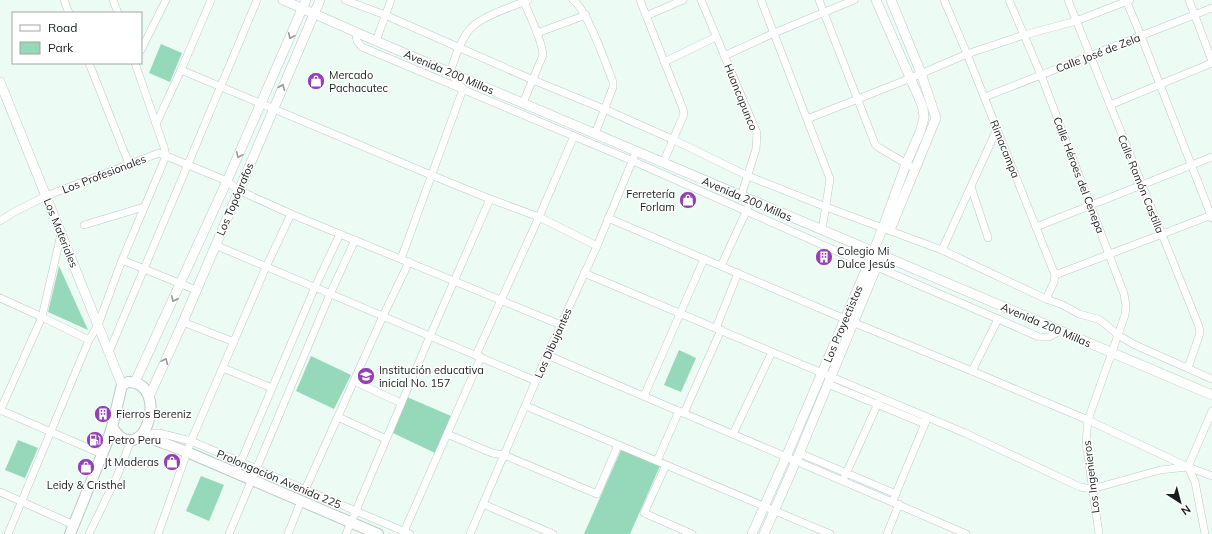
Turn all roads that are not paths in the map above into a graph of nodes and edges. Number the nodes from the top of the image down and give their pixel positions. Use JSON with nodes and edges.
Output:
{"nodes":[{"id":1,"x":64,"y":0,"type":"edge"},
{"id":2,"x":113,"y":0,"type":"edge"},
{"id":3,"x":166,"y":0,"type":"edge"},
{"id":4,"x":210,"y":0,"type":"edge"},
{"id":5,"x":257,"y":0,"type":"edge"},
{"id":6,"x":283,"y":0,"type":"edge"},
{"id":7,"x":320,"y":0,"type":"edge"},
{"id":8,"x":345,"y":0,"type":"edge"},
{"id":9,"x":391,"y":0,"type":"edge"},
{"id":10,"x":573,"y":0,"type":"edge"},
{"id":11,"x":640,"y":0,"type":"edge"},
{"id":12,"x":683,"y":0,"type":"edge"},
{"id":13,"x":701,"y":0,"type":"edge"},
{"id":14,"x":761,"y":0,"type":"edge"},
{"id":15,"x":819,"y":0,"type":"edge"},
{"id":16,"x":854,"y":0,"type":"edge"},
{"id":17,"x":876,"y":0,"type":"edge"},
{"id":18,"x":891,"y":0,"type":"edge"},
{"id":19,"x":944,"y":0,"type":"edge"},
{"id":20,"x":1009,"y":0,"type":"edge"},
{"id":21,"x":1068,"y":0,"type":"edge"},
{"id":22,"x":1189,"y":0,"type":"edge"},
{"id":23,"x":526,"y":1,"type":"edge"},
{"id":24,"x":1127,"y":1,"type":"edge"},
{"id":25,"x":304,"y":4,"type":"edge"},
{"id":26,"x":1212,"y":8,"type":"edge"},
{"id":27,"x":69,"y":12,"type":"edge"},
{"id":28,"x":118,"y":12,"type":"edge"},
{"id":29,"x":823,"y":13,"type":"junction"},
{"id":30,"x":313,"y":14,"type":"junction"},
{"id":31,"x":386,"y":15,"type":"junction"},
{"id":32,"x":586,"y":15,"type":"junction"},
{"id":33,"x":1194,"y":15,"type":"junction"},
{"id":34,"x":646,"y":16,"type":"junction"},
{"id":35,"x":1076,"y":21,"type":"junction"},
{"id":36,"x":357,"y":32,"type":"junction"},
{"id":37,"x":537,"y":33,"type":"junction"},
{"id":38,"x":774,"y":33,"type":"junction"},
{"id":39,"x":1024,"y":35,"type":"junction"},
{"id":40,"x":1141,"y":36,"type":"junction"},
{"id":41,"x":716,"y":37,"type":"junction"},
{"id":42,"x":376,"y":41,"type":"junction"},
{"id":43,"x":142,"y":48,"type":"edge"},
{"id":44,"x":460,"y":48,"type":"junction"},
{"id":45,"x":967,"y":54,"type":"junction"},
{"id":46,"x":724,"y":56,"type":"junction"},
{"id":47,"x":1091,"y":56,"type":"junction"},
{"id":48,"x":664,"y":62,"type":"junction"},
{"id":49,"x":1212,"y":62,"type":"edge"},
{"id":50,"x":89,"y":64,"type":"edge"},
{"id":51,"x":135,"y":64,"type":"edge"},
{"id":52,"x":181,"y":70,"type":"junction"},
{"id":53,"x":450,"y":72,"type":"junction"},
{"id":54,"x":921,"y":74,"type":"junction"},
{"id":55,"x":1041,"y":75,"type":"junction"},
{"id":56,"x":910,"y":78,"type":"junction"},
{"id":57,"x":533,"y":80,"type":"junction"},
{"id":58,"x":0,"y":82,"type":"edge"},
{"id":59,"x":1160,"y":84,"type":"junction"},
{"id":60,"x":220,"y":87,"type":"junction"},
{"id":61,"x":463,"y":89,"type":"junction"},
{"id":62,"x":984,"y":97,"type":"junction"},
{"id":63,"x":856,"y":100,"type":"junction"},
{"id":64,"x":261,"y":104,"type":"junction"},
{"id":65,"x":524,"y":104,"type":"junction"},
{"id":66,"x":1110,"y":105,"type":"junction"},
{"id":67,"x":273,"y":109,"type":"junction"},
{"id":68,"x":604,"y":109,"type":"junction"},
{"id":69,"x":807,"y":119,"type":"junction"},
{"id":70,"x":156,"y":124,"type":"junction"},
{"id":71,"x":997,"y":129,"type":"junction"},
{"id":72,"x":595,"y":134,"type":"junction"},
{"id":73,"x":574,"y":136,"type":"junction"},
{"id":74,"x":674,"y":140,"type":"junction"},
{"id":75,"x":166,"y":156,"type":"junction"},
{"id":76,"x":634,"y":156,"type":"junction"},
{"id":77,"x":1212,"y":157,"type":"edge"},
{"id":78,"x":663,"y":163,"type":"junction"},
{"id":79,"x":129,"y":164,"type":"junction"},
{"id":80,"x":188,"y":164,"type":"junction"},
{"id":81,"x":906,"y":164,"type":"junction"},
{"id":82,"x":1192,"y":165,"type":"junction"},
{"id":83,"x":915,"y":169,"type":"junction"},
{"id":84,"x":431,"y":175,"type":"junction"},
{"id":85,"x":748,"y":176,"type":"junction"},
{"id":86,"x":228,"y":181,"type":"junction"},
{"id":87,"x":1142,"y":185,"type":"junction"},
{"id":88,"x":970,"y":187,"type":"junction"},
{"id":89,"x":238,"y":190,"type":"junction"},
{"id":90,"x":46,"y":196,"type":"junction"},
{"id":91,"x":741,"y":196,"type":"junction"},
{"id":92,"x":490,"y":199,"type":"junction"},
{"id":93,"x":751,"y":201,"type":"junction"},
{"id":94,"x":1090,"y":205,"type":"junction"},
{"id":95,"x":144,"y":207,"type":"junction"},
{"id":96,"x":826,"y":207,"type":"junction"},
{"id":97,"x":746,"y":210,"type":"junction"},
{"id":98,"x":291,"y":214,"type":"junction"},
{"id":99,"x":1212,"y":216,"type":"edge"},
{"id":100,"x":540,"y":218,"type":"junction"},
{"id":101,"x":608,"y":218,"type":"junction"},
{"id":102,"x":0,"y":221,"type":"edge"},
{"id":103,"x":84,"y":225,"type":"dead end"},
{"id":104,"x":1036,"y":227,"type":"junction"},
{"id":105,"x":887,"y":229,"type":"junction"},
{"id":106,"x":822,"y":230,"type":"junction"},
{"id":107,"x":61,"y":234,"type":"junction"},
{"id":108,"x":340,"y":234,"type":"junction"},
{"id":109,"x":1162,"y":234,"type":"junction"},
{"id":110,"x":988,"y":238,"type":"dead end"},
{"id":111,"x":354,"y":240,"type":"junction"},
{"id":112,"x":215,"y":245,"type":"junction"},
{"id":113,"x":597,"y":246,"type":"junction"},
{"id":114,"x":942,"y":250,"type":"junction"},
{"id":115,"x":877,"y":254,"type":"junction"},
{"id":116,"x":1109,"y":254,"type":"junction"},
{"id":117,"x":401,"y":259,"type":"junction"},
{"id":118,"x":704,"y":259,"type":"junction"},
{"id":119,"x":122,"y":260,"type":"junction"},
{"id":120,"x":408,"y":262,"type":"junction"},
{"id":121,"x":720,"y":266,"type":"junction"},
{"id":122,"x":872,"y":266,"type":"junction"},
{"id":123,"x":266,"y":267,"type":"junction"},
{"id":124,"x":144,"y":268,"type":"junction"},
{"id":125,"x":584,"y":273,"type":"junction"},
{"id":126,"x":738,"y":273,"type":"junction"},
{"id":127,"x":1055,"y":275,"type":"junction"},
{"id":128,"x":454,"y":281,"type":"junction"},
{"id":129,"x":180,"y":284,"type":"junction"},
{"id":130,"x":315,"y":287,"type":"junction"},
{"id":131,"x":196,"y":290,"type":"junction"},
{"id":132,"x":330,"y":294,"type":"junction"},
{"id":133,"x":0,"y":298,"type":"edge"},
{"id":134,"x":1046,"y":299,"type":"junction"},
{"id":135,"x":501,"y":300,"type":"junction"},
{"id":136,"x":680,"y":313,"type":"junction"},
{"id":137,"x":383,"y":316,"type":"junction"},
{"id":138,"x":42,"y":317,"type":"junction"},
{"id":139,"x":998,"y":319,"type":"junction"},
{"id":140,"x":849,"y":321,"type":"junction"},
{"id":141,"x":183,"y":322,"type":"junction"},
{"id":142,"x":98,"y":325,"type":"junction"},
{"id":143,"x":561,"y":325,"type":"junction"},
{"id":144,"x":719,"y":329,"type":"junction"},
{"id":145,"x":1060,"y":331,"type":"junction"},
{"id":146,"x":1118,"y":335,"type":"junction"},
{"id":147,"x":430,"y":336,"type":"junction"},
{"id":148,"x":89,"y":340,"type":"junction"},
{"id":149,"x":234,"y":342,"type":"junction"},
{"id":150,"x":109,"y":352,"type":"junction"},
{"id":151,"x":772,"y":352,"type":"junction"},
{"id":152,"x":1111,"y":352,"type":"junction"},
{"id":153,"x":547,"y":355,"type":"junction"},
{"id":154,"x":478,"y":356,"type":"junction"},
{"id":155,"x":222,"y":368,"type":"junction"},
{"id":156,"x":1188,"y":368,"type":"junction"},
{"id":157,"x":972,"y":371,"type":"junction"},
{"id":158,"x":822,"y":373,"type":"junction"},
{"id":159,"x":1212,"y":379,"type":"edge"},
{"id":160,"x":354,"y":380,"type":"junction"},
{"id":161,"x":830,"y":380,"type":"junction"},
{"id":162,"x":536,"y":381,"type":"junction"},
{"id":163,"x":135,"y":382,"type":"junction"},
{"id":164,"x":122,"y":385,"type":"junction"},
{"id":165,"x":272,"y":388,"type":"junction"},
{"id":166,"x":1212,"y":395,"type":"edge"},
{"id":167,"x":644,"y":396,"type":"junction"},
{"id":168,"x":149,"y":397,"type":"junction"},
{"id":169,"x":879,"y":401,"type":"junction"},
{"id":170,"x":401,"y":402,"type":"junction"},
{"id":171,"x":526,"y":406,"type":"junction"},
{"id":172,"x":0,"y":410,"type":"edge"},
{"id":173,"x":1212,"y":411,"type":"edge"},
{"id":174,"x":681,"y":412,"type":"junction"},
{"id":175,"x":338,"y":417,"type":"junction"},
{"id":176,"x":1088,"y":420,"type":"junction"},
{"id":177,"x":926,"y":421,"type":"junction"},
{"id":178,"x":112,"y":427,"type":"junction"},
{"id":179,"x":51,"y":432,"type":"junction"},
{"id":180,"x":447,"y":434,"type":"junction"},
{"id":181,"x":733,"y":434,"type":"junction"},
{"id":182,"x":145,"y":436,"type":"junction"},
{"id":183,"x":386,"y":439,"type":"junction"},
{"id":184,"x":128,"y":440,"type":"junction"},
{"id":185,"x":191,"y":441,"type":"junction"},
{"id":186,"x":618,"y":445,"type":"junction"},
{"id":187,"x":187,"y":452,"type":"junction"},
{"id":188,"x":102,"y":454,"type":"junction"},
{"id":189,"x":504,"y":456,"type":"junction"},
{"id":190,"x":786,"y":457,"type":"junction"},
{"id":191,"x":798,"y":457,"type":"junction"},
{"id":192,"x":657,"y":461,"type":"junction"},
{"id":193,"x":241,"y":462,"type":"junction"},
{"id":194,"x":666,"y":465,"type":"junction"},
{"id":195,"x":1188,"y":467,"type":"junction"},
{"id":196,"x":256,"y":469,"type":"junction"},
{"id":197,"x":236,"y":473,"type":"junction"},
{"id":198,"x":846,"y":473,"type":"junction"},
{"id":199,"x":1212,"y":476,"type":"edge"},
{"id":200,"x":251,"y":480,"type":"junction"},
{"id":201,"x":843,"y":480,"type":"junction"},
{"id":202,"x":1092,"y":488,"type":"junction"},
{"id":203,"x":306,"y":490,"type":"junction"},
{"id":204,"x":0,"y":492,"type":"edge"},
{"id":205,"x":896,"y":494,"type":"junction"},
{"id":206,"x":301,"y":501,"type":"junction"},
{"id":207,"x":22,"y":502,"type":"junction"},
{"id":208,"x":896,"y":503,"type":"junction"},
{"id":209,"x":483,"y":504,"type":"junction"},
{"id":210,"x":764,"y":506,"type":"junction"},
{"id":211,"x":774,"y":510,"type":"junction"},
{"id":212,"x":355,"y":511,"type":"junction"},
{"id":213,"x":350,"y":522,"type":"junction"},
{"id":214,"x":72,"y":530,"type":"edge"},
{"id":215,"x":406,"y":533,"type":"edge"},
{"id":216,"x":8,"y":534,"type":"edge"},
{"id":217,"x":89,"y":534,"type":"edge"},
{"id":218,"x":158,"y":534,"type":"edge"},
{"id":219,"x":229,"y":534,"type":"edge"},
{"id":220,"x":288,"y":534,"type":"edge"},
{"id":221,"x":346,"y":534,"type":"edge"},
{"id":222,"x":378,"y":534,"type":"edge"},
{"id":223,"x":470,"y":534,"type":"edge"},
{"id":224,"x":553,"y":534,"type":"edge"},
{"id":225,"x":692,"y":534,"type":"edge"},
{"id":226,"x":752,"y":534,"type":"edge"},
{"id":227,"x":764,"y":534,"type":"edge"},
{"id":228,"x":830,"y":534,"type":"edge"},
{"id":229,"x":887,"y":534,"type":"edge"},
{"id":230,"x":966,"y":534,"type":"edge"},
{"id":231,"x":1098,"y":534,"type":"edge"},
{"id":232,"x":1205,"y":534,"type":"edge"}],
"edges":[{"from":1,"to":27,"type":"street"},
{"from":2,"to":28,"type":"street"},
{"from":3,"to":43,"type":"street"},
{"from":4,"to":52,"type":"street"},
{"from":5,"to":60,"type":"street"},
{"from":6,"to":25,"type":"main road","name":"Avenida 200 Millas"},
{"from":7,"to":30,"type":"main road","name":"Los Topógrafos"},
{"from":8,"to":31,"type":"street"},
{"from":9,"to":31,"type":"street"},
{"from":10,"to":32,"type":"street"},
{"from":11,"to":34,"type":"street"},
{"from":12,"to":34,"type":"street"},
{"from":13,"to":41,"type":"street","name":"Huancapunco"},
{"from":14,"to":38,"type":"street"},
{"from":15,"to":29,"type":"street"},
{"from":16,"to":29,"type":"street"},
{"from":17,"to":56,"type":"main road","name":"Los Proyectistas"},
{"from":18,"to":54,"type":"main road"},
{"from":19,"to":45,"type":"street","name":"Rimacampa"},
{"from":20,"to":39,"type":"street","name":"Calle Héroes del Cenepa"},
{"from":21,"to":35,"type":"street","name":"Calle Ramón Castilla"},
{"from":22,"to":33,"type":"street"},
{"from":23,"to":37,"type":"street"},
{"from":23,"to":44,"type":"street"},
{"from":24,"to":35,"type":"street"},
{"from":24,"to":40,"type":"street"},
{"from":25,"to":30,"type":"main road","name":"Avenida 200 Millas"},
{"from":25,"to":64,"type":"main road","name":"Los Topógrafos","one_way":true},
{"from":26,"to":33,"type":"street","name":"Calle José de Zela"},
{"from":29,"to":38,"type":"street"},
{"from":29,"to":63,"type":"street"},
{"from":30,"to":36,"type":"main road","name":"Avenida 200 Millas"},
{"from":67,"to":30,"type":"main road","name":"Los Topógrafos","one_way":true},
{"from":31,"to":42,"type":"street"},
{"from":31,"to":44,"type":"street"},
{"from":32,"to":37,"type":"street"},
{"from":32,"to":68,"type":"street"},
{"from":33,"to":40,"type":"street","name":"Calle José de Zela"},
{"from":33,"to":49,"type":"street"},
{"from":34,"to":48,"type":"street"},
{"from":35,"to":39,"type":"street"},
{"from":35,"to":47,"type":"street","name":"Calle Ramón Castilla"},
{"from":36,"to":42,"type":"main road","name":"Avenida 200 Millas"},
{"from":36,"to":61,"type":"street"},
{"from":37,"to":57,"type":"street"},
{"from":38,"to":46,"type":"street"},
{"from":38,"to":69,"type":"street"},
{"from":39,"to":45,"type":"street"},
{"from":39,"to":55,"type":"street","name":"Calle Héroes del Cenepa"},
{"from":40,"to":47,"type":"street","name":"Calle José de Zela"},
{"from":40,"to":59,"type":"street"},
{"from":41,"to":46,"type":"street","name":"Huancapunco"},
{"from":41,"to":48,"type":"street"},
{"from":42,"to":53,"type":"main road","name":"Avenida 200 Millas"},
{"from":44,"to":53,"type":"street"},
{"from":44,"to":57,"type":"street"},
{"from":45,"to":54,"type":"street"},
{"from":45,"to":62,"type":"street","name":"Rimacampa"},
{"from":46,"to":85,"type":"street","name":"Huancapunco"},
{"from":47,"to":55,"type":"street","name":"Calle José de Zela"},
{"from":47,"to":66,"type":"street","name":"Calle Ramón Castilla"},
{"from":48,"to":74,"type":"street"},
{"from":49,"to":59,"type":"street"},
{"from":50,"to":79,"type":"street"},
{"from":51,"to":70,"type":"street"},
{"from":52,"to":60,"type":"street"},
{"from":52,"to":70,"type":"street"},
{"from":53,"to":61,"type":"street"},
{"from":53,"to":65,"type":"main road","name":"Avenida 200 Millas"},
{"from":54,"to":56,"type":"street"},
{"from":54,"to":83,"type":"main road"},
{"from":55,"to":62,"type":"street","name":"Calle José de Zela"},
{"from":55,"to":94,"type":"street","name":"Calle Héroes del Cenepa"},
{"from":56,"to":63,"type":"street"},
{"from":56,"to":81,"type":"main road","name":"Los Proyectistas"},
{"from":57,"to":65,"type":"street"},
{"from":57,"to":68,"type":"street"},
{"from":58,"to":90,"type":"main road","name":"Los Materiales"},
{"from":59,"to":66,"type":"street"},
{"from":59,"to":82,"type":"street"},
{"from":60,"to":64,"type":"street"},
{"from":60,"to":80,"type":"street"},
{"from":61,"to":73,"type":"street"},
{"from":61,"to":84,"type":"street"},
{"from":62,"to":71,"type":"street","name":"Rimacampa"},
{"from":63,"to":69,"type":"street"},
{"from":63,"to":81,"type":"street"},
{"from":64,"to":67,"type":"street"},
{"from":64,"to":86,"type":"main road","name":"Los Topógrafos","one_way":true},
{"from":65,"to":72,"type":"main road","name":"Avenida 200 Millas"},
{"from":66,"to":87,"type":"street","name":"Calle Ramón Castilla"},
{"from":67,"to":84,"type":"street"},
{"from":67,"to":89,"type":"main road","name":"Los Topógrafos"},
{"from":68,"to":72,"type":"street"},
{"from":68,"to":74,"type":"street"},
{"from":69,"to":96,"type":"street"},
{"from":70,"to":75,"type":"street"},
{"from":71,"to":88,"type":"street"},
{"from":71,"to":104,"type":"street","name":"Rimacampa"},
{"from":72,"to":76,"type":"main road","name":"Avenida 200 Millas"},
{"from":73,"to":76,"type":"street"},
{"from":73,"to":100,"type":"street"},
{"from":74,"to":78,"type":"street"},
{"from":74,"to":85,"type":"street"},
{"from":75,"to":79,"type":"street","name":"Los Profesionales"},
{"from":75,"to":80,"type":"street"},
{"from":75,"to":95,"type":"street"},
{"from":76,"to":78,"type":"main road","name":"Avenida 200 Millas"},
{"from":76,"to":97,"type":"street"},
{"from":76,"to":101,"type":"street","name":"Los Dibujantes"},
{"from":77,"to":82,"type":"street"},
{"from":78,"to":91,"type":"main road","name":"Avenida 200 Millas"},
{"from":79,"to":90,"type":"street","name":"Los Profesionales"},
{"from":80,"to":86,"type":"street"},
{"from":80,"to":124,"type":"street"},
{"from":81,"to":83,"type":"street"},
{"from":81,"to":105,"type":"main road","name":"Los Proyectistas"},
{"from":82,"to":87,"type":"street"},
{"from":82,"to":99,"type":"street"},
{"from":83,"to":105,"type":"main road"},
{"from":84,"to":92,"type":"street"},
{"from":84,"to":117,"type":"street"},
{"from":85,"to":91,"type":"street","name":"Huancapunco"},
{"from":85,"to":96,"type":"street"},
{"from":86,"to":89,"type":"street"},
{"from":86,"to":129,"type":"main road","name":"Los Topógrafos"},
{"from":87,"to":94,"type":"street"},
{"from":87,"to":109,"type":"street","name":"Calle Ramón Castilla"},
{"from":88,"to":110,"type":"street"},
{"from":88,"to":114,"type":"street"},
{"from":89,"to":98,"type":"street"},
{"from":89,"to":112,"type":"main road","name":"Los Topógrafos"},
{"from":90,"to":102,"type":"street","name":"Los Profesionales"},
{"from":90,"to":107,"type":"main road","name":"Los Materiales"},
{"from":91,"to":93,"type":"main road","name":"Avenida 200 Millas"},
{"from":92,"to":100,"type":"street"},
{"from":92,"to":128,"type":"street"},
{"from":93,"to":97,"type":"street"},
{"from":93,"to":106,"type":"main road","name":"Avenida 200 Millas"},
{"from":94,"to":104,"type":"street"},
{"from":94,"to":116,"type":"street","name":"Calle Héroes del Cenepa"},
{"from":95,"to":103,"type":"street"},
{"from":95,"to":119,"type":"street"},
{"from":96,"to":105,"type":"street"},
{"from":96,"to":106,"type":"street"},
{"from":97,"to":121,"type":"street"},
{"from":97,"to":122,"type":"street"},
{"from":98,"to":108,"type":"street"},
{"from":98,"to":123,"type":"street"},
{"from":99,"to":109,"type":"street"},
{"from":100,"to":113,"type":"street"},
{"from":100,"to":135,"type":"street"},
{"from":101,"to":113,"type":"street","name":"Los Dibujantes"},
{"from":101,"to":118,"type":"street"},
{"from":104,"to":127,"type":"street","name":"Rimacampa"},
{"from":105,"to":114,"type":"street"},
{"from":105,"to":115,"type":"main road","name":"Los Proyectistas"},
{"from":106,"to":115,"type":"main road","name":"Avenida 200 Millas"},
{"from":107,"to":138,"type":"street"},
{"from":107,"to":142,"type":"main road","name":"Los Materiales"},
{"from":108,"to":111,"type":"street"},
{"from":108,"to":130,"type":"street"},
{"from":109,"to":116,"type":"street"},
{"from":109,"to":156,"type":"street","name":"Calle Ramón Castilla"},
{"from":111,"to":117,"type":"street"},
{"from":111,"to":132,"type":"street"},
{"from":112,"to":123,"type":"street"},
{"from":112,"to":131,"type":"main road","name":"Los Topógrafos"},
{"from":113,"to":125,"type":"street","name":"Los Dibujantes"},
{"from":114,"to":134,"type":"street"},
{"from":115,"to":122,"type":"main road","name":"Los Proyectistas"},
{"from":115,"to":145,"type":"main road","name":"Avenida 200 Millas"},
{"from":116,"to":127,"type":"street"},
{"from":116,"to":146,"type":"street","name":"Calle Héroes del Cenepa"},
{"from":117,"to":120,"type":"street"},
{"from":118,"to":121,"type":"street"},
{"from":118,"to":136,"type":"street"},
{"from":119,"to":124,"type":"street"},
{"from":119,"to":142,"type":"street"},
{"from":120,"to":128,"type":"street"},
{"from":120,"to":137,"type":"street"},
{"from":121,"to":126,"type":"street"},
{"from":122,"to":139,"type":"street"},
{"from":122,"to":140,"type":"main road","name":"Los Proyectistas"},
{"from":123,"to":130,"type":"street"},
{"from":123,"to":149,"type":"street"},
{"from":124,"to":129,"type":"street"},
{"from":124,"to":150,"type":"street"},
{"from":125,"to":136,"type":"street"},
{"from":125,"to":143,"type":"street","name":"Los Dibujantes"},
{"from":126,"to":140,"type":"street"},
{"from":126,"to":144,"type":"street"},
{"from":127,"to":134,"type":"street"},
{"from":128,"to":135,"type":"street"},
{"from":128,"to":147,"type":"street"},
{"from":129,"to":131,"type":"street"},
{"from":129,"to":163,"type":"main road","name":"Los Topógrafos","one_way":true},
{"from":130,"to":132,"type":"street"},
{"from":130,"to":165,"type":"street"},
{"from":131,"to":141,"type":"main road","name":"Los Topógrafos"},
{"from":132,"to":137,"type":"street"},
{"from":132,"to":196,"type":"street"},
{"from":133,"to":138,"type":"street"},
{"from":134,"to":146,"type":"street"},
{"from":135,"to":143,"type":"street"},
{"from":135,"to":154,"type":"street"},
{"from":136,"to":144,"type":"street"},
{"from":136,"to":167,"type":"street"},
{"from":137,"to":147,"type":"street"},
{"from":137,"to":160,"type":"street"},
{"from":138,"to":148,"type":"street"},
{"from":138,"to":172,"type":"street"},
{"from":139,"to":145,"type":"street"},
{"from":139,"to":157,"type":"street"},
{"from":140,"to":157,"type":"street"},
{"from":140,"to":158,"type":"main road","name":"Los Proyectistas"},
{"from":140,"to":161,"type":"main road"},
{"from":141,"to":149,"type":"street"},
{"from":168,"to":141,"type":"main road","name":"Los Topógrafos","one_way":true},
{"from":142,"to":148,"type":"street"},
{"from":142,"to":150,"type":"main road","name":"Los Materiales"},
{"from":143,"to":153,"type":"street","name":"Los Dibujantes"},
{"from":144,"to":151,"type":"street"},
{"from":144,"to":174,"type":"street"},
{"from":145,"to":152,"type":"main road","name":"Avenida 200 Millas"},
{"from":146,"to":152,"type":"street","name":"Calle Héroes del Cenepa"},
{"from":146,"to":156,"type":"street"},
{"from":147,"to":154,"type":"street"},
{"from":147,"to":170,"type":"street"},
{"from":148,"to":179,"type":"street"},
{"from":149,"to":155,"type":"street"},
{"from":150,"to":164,"type":"main road","name":"Los Materiales"},
{"from":151,"to":158,"type":"street"},
{"from":151,"to":181,"type":"street"},
{"from":152,"to":166,"type":"main road","name":"Avenida 200 Millas"},
{"from":152,"to":176,"type":"street","name":"Los Ingenieros"},
{"from":153,"to":162,"type":"street","name":"Los Dibujantes"},
{"from":153,"to":167,"type":"street"},
{"from":154,"to":162,"type":"street"},
{"from":154,"to":180,"type":"street"},
{"from":155,"to":165,"type":"street"},
{"from":155,"to":185,"type":"street"},
{"from":156,"to":159,"type":"street"},
{"from":157,"to":176,"type":"street"},
{"from":158,"to":161,"type":"street"},
{"from":158,"to":190,"type":"main road","name":"Los Proyectistas"},
{"from":160,"to":170,"type":"street"},
{"from":160,"to":175,"type":"street"},
{"from":161,"to":169,"type":"street"},
{"from":161,"to":191,"type":"main road"},
{"from":162,"to":171,"type":"street","name":"Los Dibujantes"},
{"from":163,"to":164,"type":"main road"},
{"from":163,"to":168,"type":"main road"},
{"from":164,"to":178,"type":"main road"},
{"from":165,"to":193,"type":"street"},
{"from":167,"to":174,"type":"street"},
{"from":168,"to":182,"type":"main road"},
{"from":169,"to":177,"type":"street"},
{"from":169,"to":198,"type":"street"},
{"from":170,"to":183,"type":"street"},
{"from":171,"to":186,"type":"street"},
{"from":171,"to":189,"type":"street","name":"Los Dibujantes"},
{"from":172,"to":179,"type":"street"},
{"from":173,"to":195,"type":"street"},
{"from":174,"to":181,"type":"street"},
{"from":174,"to":192,"type":"street"},
{"from":175,"to":183,"type":"street"},
{"from":175,"to":203,"type":"street"},
{"from":176,"to":195,"type":"street"},
{"from":176,"to":202,"type":"street","name":"Los Ingenieros"},
{"from":177,"to":202,"type":"street"},
{"from":177,"to":205,"type":"street"},
{"from":178,"to":184,"type":"main road"},
{"from":178,"to":188,"type":"main road"},
{"from":179,"to":188,"type":"street"},
{"from":179,"to":207,"type":"street"},
{"from":180,"to":189,"type":"street"},
{"from":180,"to":215,"type":"street"},
{"from":181,"to":190,"type":"street"},
{"from":182,"to":184,"type":"main road"},
{"from":182,"to":185,"type":"street","name":"Prolongación Avenida 225"},
{"from":182,"to":187,"type":"main road","name":"Prolongación Avenida 225"},
{"from":183,"to":212,"type":"street"},
{"from":184,"to":188,"type":"main road"},
{"from":184,"to":217,"type":"street"},
{"from":185,"to":187,"type":"street"},
{"from":185,"to":193,"type":"street","name":"Prolongación Avenida 225"},
{"from":186,"to":189,"type":"street"},
{"from":186,"to":192,"type":"street"},
{"from":187,"to":197,"type":"main road","name":"Prolongación Avenida 225"},
{"from":187,"to":218,"type":"street"},
{"from":188,"to":214,"type":"main road"},
{"from":189,"to":209,"type":"street","name":"Los Dibujantes"},
{"from":190,"to":191,"type":"street"},
{"from":190,"to":210,"type":"main road","name":"Los Proyectistas"},
{"from":191,"to":198,"type":"street"},
{"from":191,"to":201,"type":"street"},
{"from":191,"to":211,"type":"main road"},
{"from":192,"to":194,"type":"street"},
{"from":193,"to":196,"type":"street","name":"Prolongación Avenida 225"},
{"from":193,"to":197,"type":"street"},
{"from":194,"to":210,"type":"street"},
{"from":194,"to":225,"type":"street"},
{"from":195,"to":199,"type":"street"},
{"from":195,"to":202,"type":"street"},
{"from":195,"to":232,"type":"street"},
{"from":196,"to":200,"type":"street"},
{"from":196,"to":203,"type":"street","name":"Prolongación Avenida 225"},
{"from":197,"to":200,"type":"main road","name":"Prolongación Avenida 225"},
{"from":198,"to":201,"type":"street"},
{"from":198,"to":205,"type":"street"},
{"from":200,"to":206,"type":"main road","name":"Prolongación Avenida 225"},
{"from":200,"to":219,"type":"street"},
{"from":201,"to":208,"type":"street"},
{"from":202,"to":231,"type":"street","name":"Los Ingenieros"},
{"from":203,"to":212,"type":"street","name":"Prolongación Avenida 225"},
{"from":204,"to":207,"type":"street"},
{"from":205,"to":208,"type":"street"},
{"from":206,"to":213,"type":"main road","name":"Prolongación Avenida 225"},
{"from":206,"to":220,"type":"street"},
{"from":207,"to":214,"type":"street"},
{"from":207,"to":216,"type":"street"},
{"from":208,"to":229,"type":"street"},
{"from":208,"to":230,"type":"street"},
{"from":209,"to":223,"type":"street","name":"Los Dibujantes"},
{"from":209,"to":224,"type":"street"},
{"from":210,"to":211,"type":"street"},
{"from":210,"to":226,"type":"main road","name":"Los Proyectistas"},
{"from":211,"to":227,"type":"main road"},
{"from":211,"to":228,"type":"street"},
{"from":212,"to":213,"type":"street"},
{"from":212,"to":215,"type":"street","name":"Prolongación Avenida 225"},
{"from":213,"to":221,"type":"street"},
{"from":213,"to":222,"type":"main road","name":"Prolongación Avenida 225"}]}
